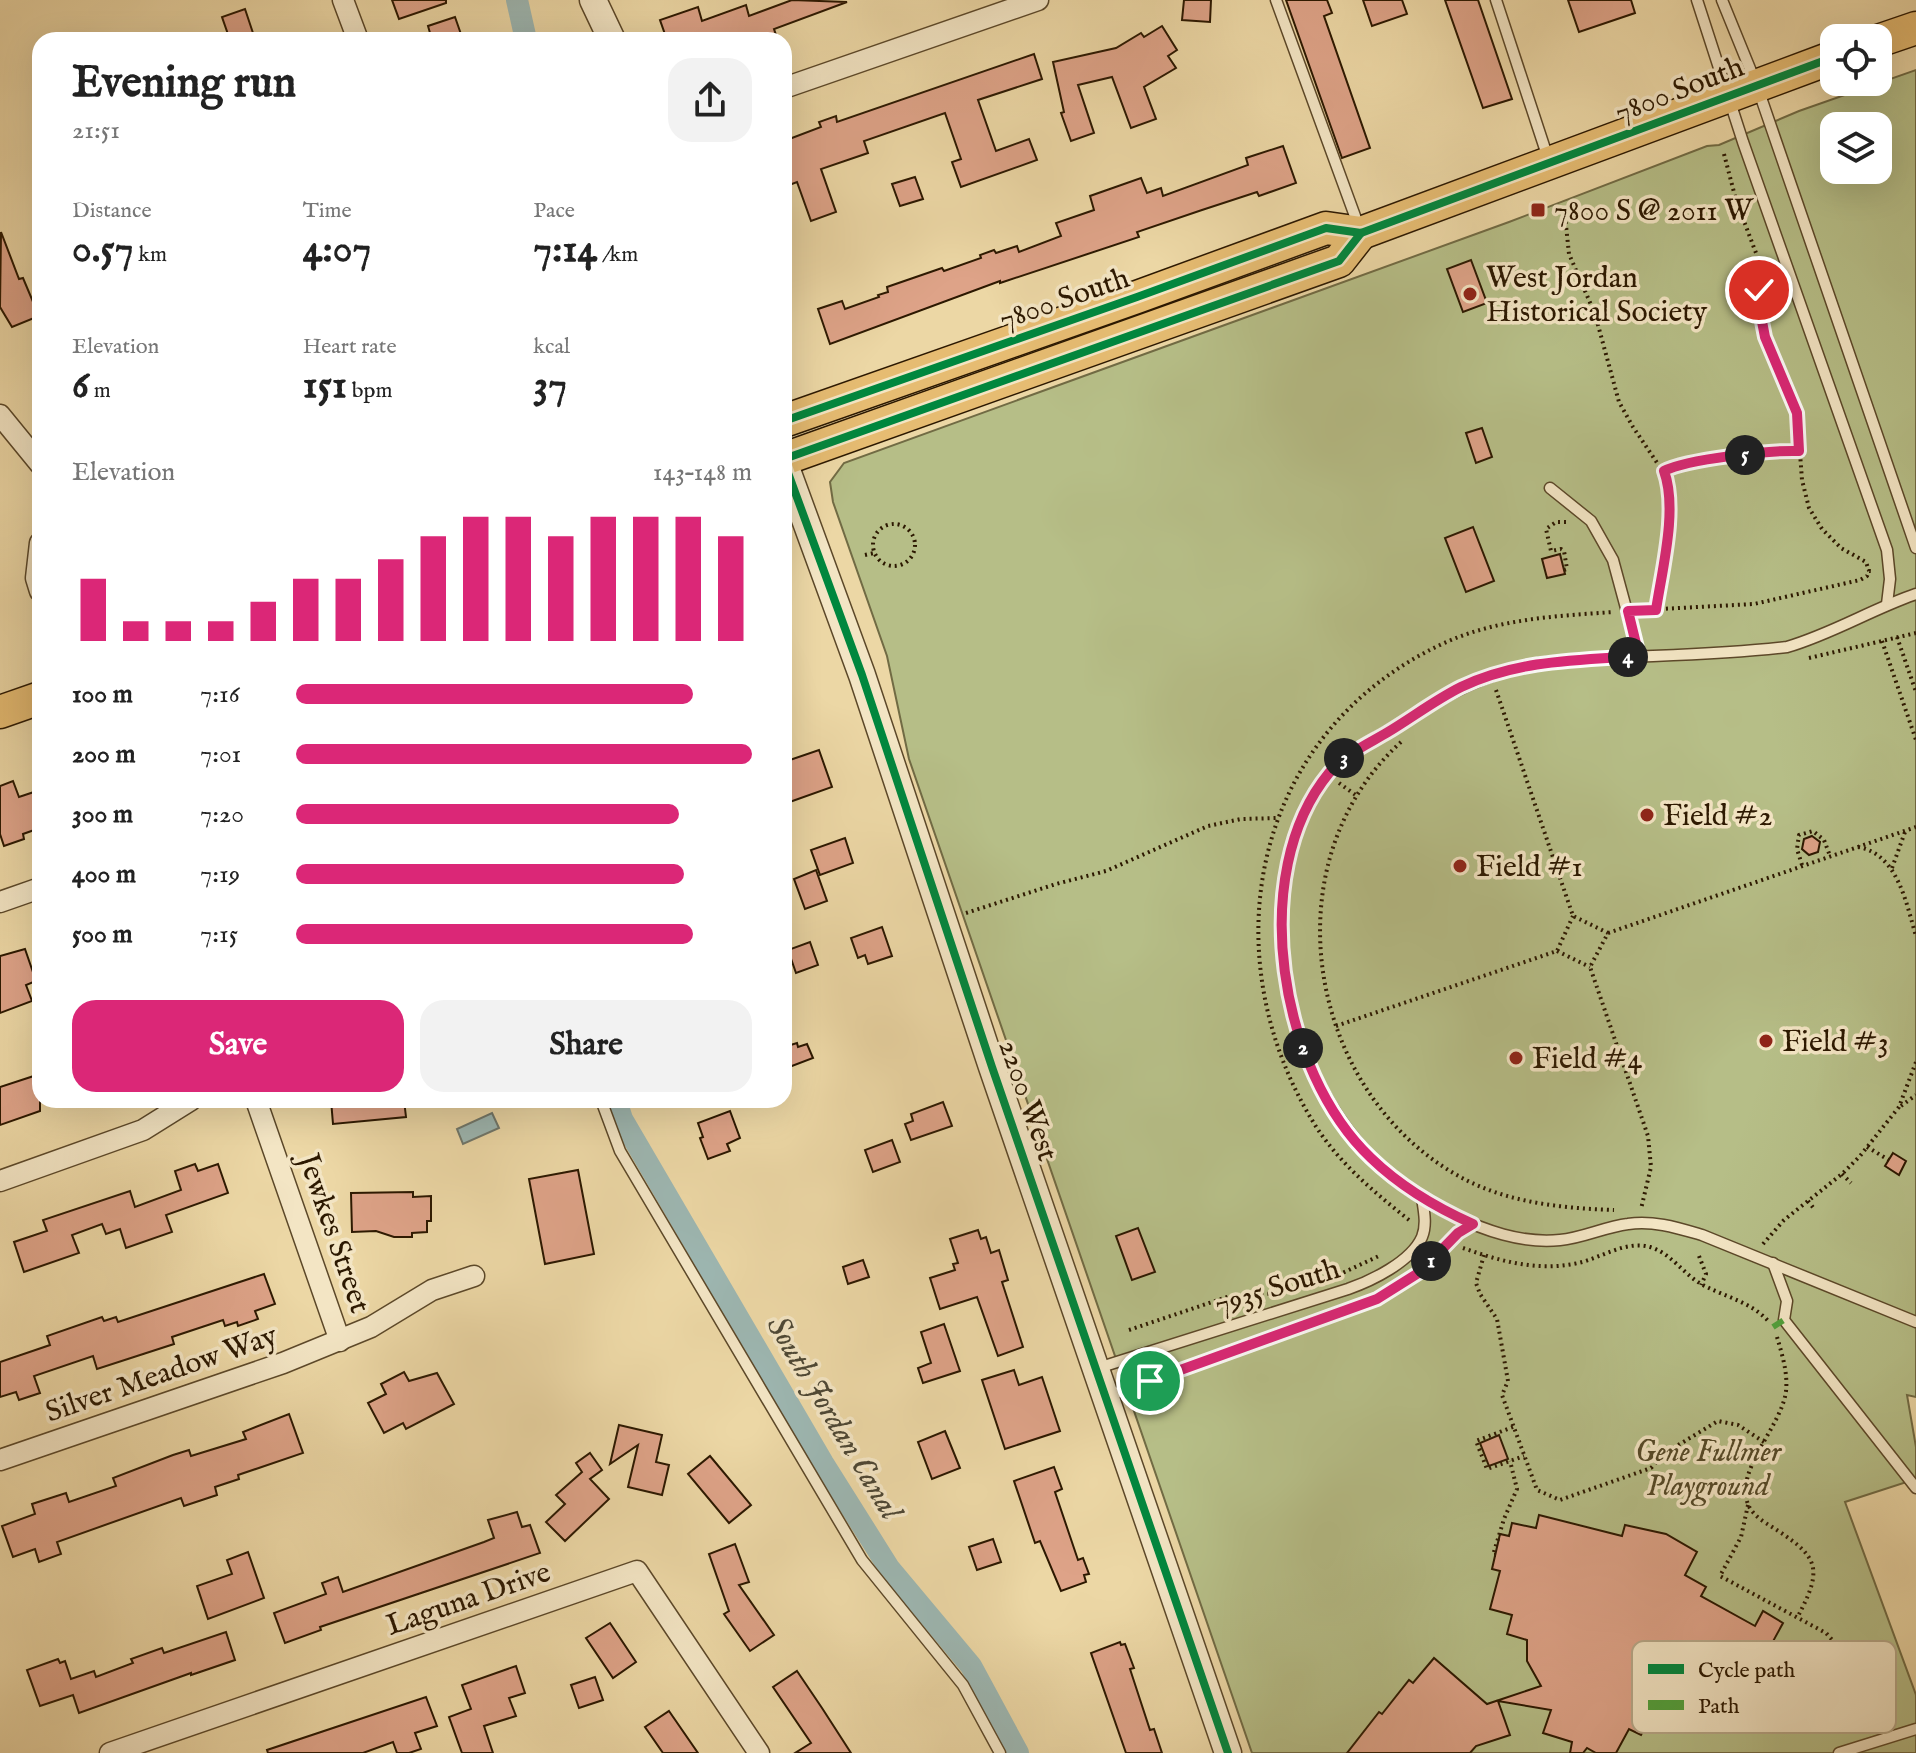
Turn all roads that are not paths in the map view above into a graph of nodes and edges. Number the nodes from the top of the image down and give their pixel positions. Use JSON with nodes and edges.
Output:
{"nodes":[{"id":1,"x":343,"y":0,"type":"edge"},
{"id":2,"x":593,"y":0,"type":"edge"},
{"id":3,"x":1038,"y":0,"type":"edge"},
{"id":4,"x":1276,"y":0,"type":"edge"},
{"id":5,"x":1496,"y":0,"type":"edge"},
{"id":6,"x":1697,"y":0,"type":"edge"},
{"id":7,"x":1722,"y":0,"type":"edge"},
{"id":8,"x":1916,"y":28,"type":"edge"},
{"id":9,"x":355,"y":32,"type":"edge"},
{"id":10,"x":608,"y":32,"type":"edge"},
{"id":11,"x":1892,"y":36,"type":"edge"},
{"id":12,"x":1820,"y":62,"type":"edge"},
{"id":13,"x":792,"y":85,"type":"edge"},
{"id":14,"x":1742,"y":91,"type":"junction"},
{"id":15,"x":1550,"y":163,"type":"junction"},
{"id":16,"x":1361,"y":233,"type":"junction"},
{"id":17,"x":0,"y":415,"type":"edge"},
{"id":18,"x":792,"y":418,"type":"edge"},
{"id":19,"x":32,"y":454,"type":"edge"},
{"id":20,"x":792,"y":457,"type":"edge"},
{"id":21,"x":792,"y":482,"type":"edge"},
{"id":22,"x":1550,"y":488,"type":"dead end"},
{"id":23,"x":1916,"y":548,"type":"edge"},
{"id":24,"x":1916,"y":594,"type":"edge"},
{"id":25,"x":1887,"y":604,"type":"junction"},
{"id":26,"x":1639,"y":656,"type":"junction"},
{"id":27,"x":32,"y":701,"type":"edge"},
{"id":28,"x":0,"y":712,"type":"edge"},
{"id":29,"x":32,"y":891,"type":"edge"},
{"id":30,"x":0,"y":902,"type":"edge"},
{"id":31,"x":178,"y":1108,"type":"edge"},
{"id":32,"x":259,"y":1108,"type":"edge"},
{"id":33,"x":604,"y":1108,"type":"edge"},
{"id":34,"x":0,"y":1181,"type":"edge"},
{"id":35,"x":1422,"y":1198,"type":"junction"},
{"id":36,"x":1473,"y":1224,"type":"junction"},
{"id":37,"x":1773,"y":1263,"type":"junction"},
{"id":38,"x":474,"y":1276,"type":"dead end"},
{"id":39,"x":1916,"y":1322,"type":"edge"},
{"id":40,"x":340,"y":1341,"type":"junction"},
{"id":41,"x":1096,"y":1369,"type":"junction"},
{"id":42,"x":1106,"y":1397,"type":"junction"},
{"id":43,"x":0,"y":1460,"type":"edge"},
{"id":44,"x":1916,"y":1488,"type":"edge"},
{"id":45,"x":1916,"y":1729,"type":"edge"},
{"id":46,"x":110,"y":1753,"type":"edge"},
{"id":47,"x":759,"y":1753,"type":"edge"},
{"id":48,"x":1000,"y":1753,"type":"edge"},
{"id":49,"x":1228,"y":1753,"type":"edge"},
{"id":50,"x":1839,"y":1753,"type":"edge"}],
"edges":[{"from":1,"to":9,"type":"street"},
{"from":2,"to":10,"type":"street"},
{"from":3,"to":13,"type":"street"},
{"from":4,"to":16,"type":"lane"},
{"from":5,"to":15,"type":"lane"},
{"from":6,"to":14,"type":"lane"},
{"from":7,"to":14,"type":"lane"},
{"from":8,"to":11,"type":"main road"},
{"from":12,"to":14,"type":"main road","name":"7800 South"},
{"from":14,"to":15,"type":"main road","name":"7800 South"},
{"from":14,"to":23,"type":"lane"},
{"from":14,"to":25,"type":"lane"},
{"from":15,"to":16,"type":"main road","name":"7800 South"},
{"from":16,"to":18,"type":"main road","name":"7800 South"},
{"from":16,"to":20,"type":"main road","name":"7800 South"},
{"from":17,"to":19,"type":"street"},
{"from":21,"to":41,"type":"street","name":"2200 West"},
{"from":22,"to":26,"type":"lane"},
{"from":24,"to":25,"type":"lane"},
{"from":25,"to":26,"type":"lane"},
{"from":26,"to":35,"type":"lane"},
{"from":27,"to":28,"type":"main road"},
{"from":29,"to":30,"type":"street"},
{"from":31,"to":34,"type":"street"},
{"from":32,"to":40,"type":"street","name":"Jewkes Street"},
{"from":33,"to":48,"type":"lane"},
{"from":35,"to":36,"type":"lane"},
{"from":35,"to":41,"type":"lane","name":"7935 South"},
{"from":36,"to":37,"type":"lane"},
{"from":36,"to":42,"type":"lane","name":"7935 South"},
{"from":37,"to":39,"type":"lane"},
{"from":37,"to":44,"type":"lane"},
{"from":38,"to":40,"type":"street","name":"Silver Meadow Way"},
{"from":40,"to":43,"type":"street","name":"Silver Meadow Way"},
{"from":41,"to":42,"type":"street","name":"2200 West"},
{"from":42,"to":49,"type":"street","name":"2200 West"},
{"from":45,"to":50,"type":"lane"},
{"from":46,"to":47,"type":"street","name":"Laguna Drive"}]}
